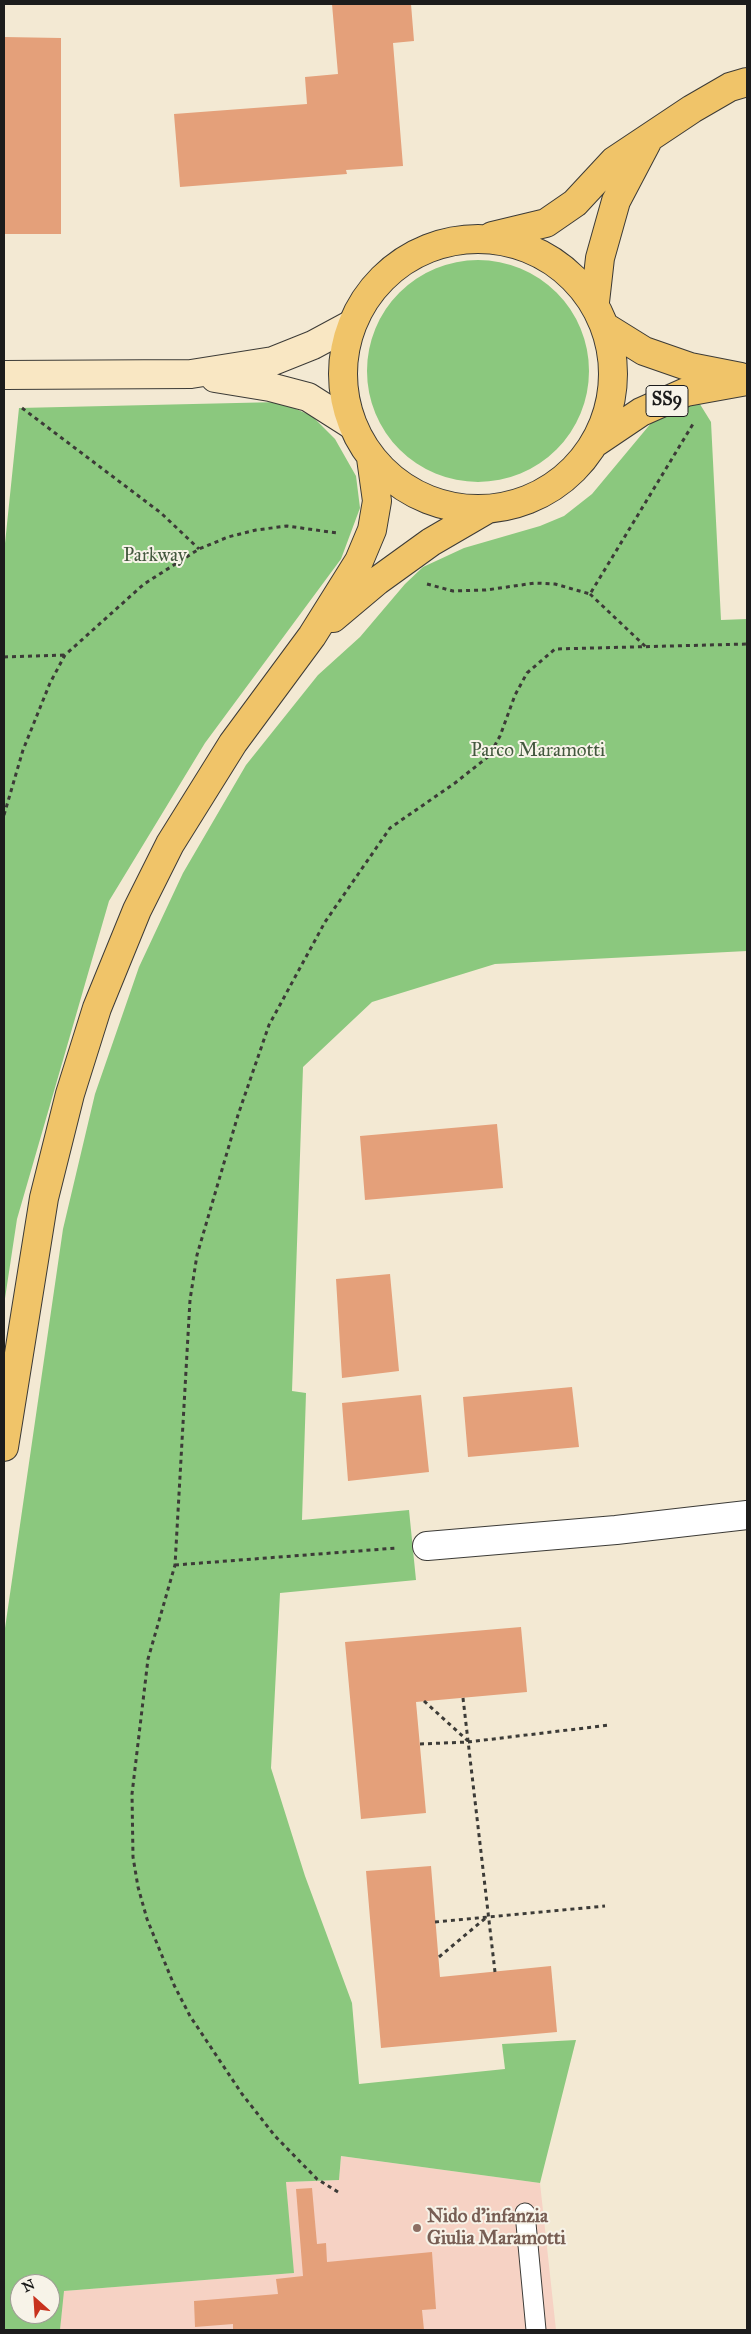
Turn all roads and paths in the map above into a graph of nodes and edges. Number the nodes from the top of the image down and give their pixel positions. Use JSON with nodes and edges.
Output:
{"nodes":[{"id":1,"x":747,"y":82,"type":"edge"},
{"id":2,"x":650,"y":137,"type":"junction"},
{"id":3,"x":485,"y":238,"type":"junction"},
{"id":4,"x":595,"y":302,"type":"junction"},
{"id":5,"x":352,"y":324,"type":"junction"},
{"id":6,"x":607,"y":328,"type":"junction"},
{"id":7,"x":191,"y":374,"type":"junction"},
{"id":8,"x":4,"y":375,"type":"edge"},
{"id":9,"x":747,"y":380,"type":"edge"},
{"id":10,"x":17,"y":405,"type":"dead end"},
{"id":11,"x":695,"y":421,"type":"dead end"},
{"id":12,"x":352,"y":425,"type":"junction"},
{"id":13,"x":595,"y":443,"type":"junction"},
{"id":14,"x":371,"y":458,"type":"junction"},
{"id":15,"x":486,"y":510,"type":"junction"},
{"id":16,"x":339,"y":534,"type":"dead end"},
{"id":17,"x":199,"y":549,"type":"junction"},
{"id":18,"x":420,"y":581,"type":"dead end"},
{"id":19,"x":590,"y":594,"type":"junction"},
{"id":20,"x":312,"y":636,"type":"junction"},
{"id":21,"x":747,"y":644,"type":"edge"},
{"id":22,"x":647,"y":648,"type":"junction"},
{"id":23,"x":65,"y":655,"type":"junction"},
{"id":24,"x":4,"y":657,"type":"edge"},
{"id":25,"x":4,"y":815,"type":"edge"},
{"id":26,"x":4,"y":1447,"type":"edge"},
{"id":27,"x":747,"y":1515,"type":"edge"},
{"id":28,"x":427,"y":1546,"type":"joint"},
{"id":29,"x":175,"y":1565,"type":"junction"},
{"id":30,"x":463,"y":1698,"type":"dead end"},
{"id":31,"x":424,"y":1701,"type":"dead end"},
{"id":32,"x":610,"y":1725,"type":"dead end"},
{"id":33,"x":468,"y":1742,"type":"junction"},
{"id":34,"x":420,"y":1744,"type":"dead end"},
{"id":35,"x":604,"y":1906,"type":"dead end"},
{"id":36,"x":489,"y":1915,"type":"junction"},
{"id":37,"x":435,"y":1922,"type":"dead end"},
{"id":38,"x":439,"y":1957,"type":"dead end"},
{"id":39,"x":495,"y":1972,"type":"dead end"},
{"id":40,"x":338,"y":2192,"type":"dead end"},
{"id":41,"x":525,"y":2213,"type":"dead end"},
{"id":42,"x":536,"y":2330,"type":"edge"}],
"edges":[{"from":1,"to":2,"type":"main road"},
{"from":2,"to":3,"type":"main road"},
{"from":2,"to":4,"type":"main road"},
{"from":3,"to":4,"type":"main road"},
{"from":3,"to":5,"type":"main road"},
{"from":4,"to":6,"type":"main road"},
{"from":5,"to":7,"type":"main road"},
{"from":5,"to":12,"type":"main road"},
{"from":6,"to":9,"type":"main road","number":"SS9"},
{"from":6,"to":13,"type":"main road"},
{"from":7,"to":8,"type":"main road"},
{"from":7,"to":12,"type":"main road"},
{"from":9,"to":13,"type":"main road","number":"SS9"},
{"from":10,"to":17,"type":"path"},
{"from":11,"to":19,"type":"path"},
{"from":12,"to":14,"type":"main road"},
{"from":13,"to":15,"type":"main road"},
{"from":14,"to":15,"type":"main road"},
{"from":14,"to":20,"type":"main road"},
{"from":15,"to":20,"type":"main road"},
{"from":16,"to":17,"type":"path"},
{"from":17,"to":23,"type":"path"},
{"from":18,"to":19,"type":"path"},
{"from":19,"to":22,"type":"path"},
{"from":20,"to":26,"type":"main road"},
{"from":21,"to":22,"type":"path"},
{"from":22,"to":29,"type":"path"},
{"from":23,"to":24,"type":"path"},
{"from":23,"to":25,"type":"path"},
{"from":27,"to":28,"type":"street"},
{"from":28,"to":29,"type":"path"},
{"from":29,"to":40,"type":"path"},
{"from":30,"to":33,"type":"path"},
{"from":31,"to":33,"type":"path"},
{"from":32,"to":33,"type":"path"},
{"from":33,"to":34,"type":"path"},
{"from":33,"to":36,"type":"path"},
{"from":35,"to":36,"type":"path"},
{"from":36,"to":37,"type":"path"},
{"from":36,"to":38,"type":"path"},
{"from":36,"to":39,"type":"path"},
{"from":41,"to":42,"type":"lane"}]}
